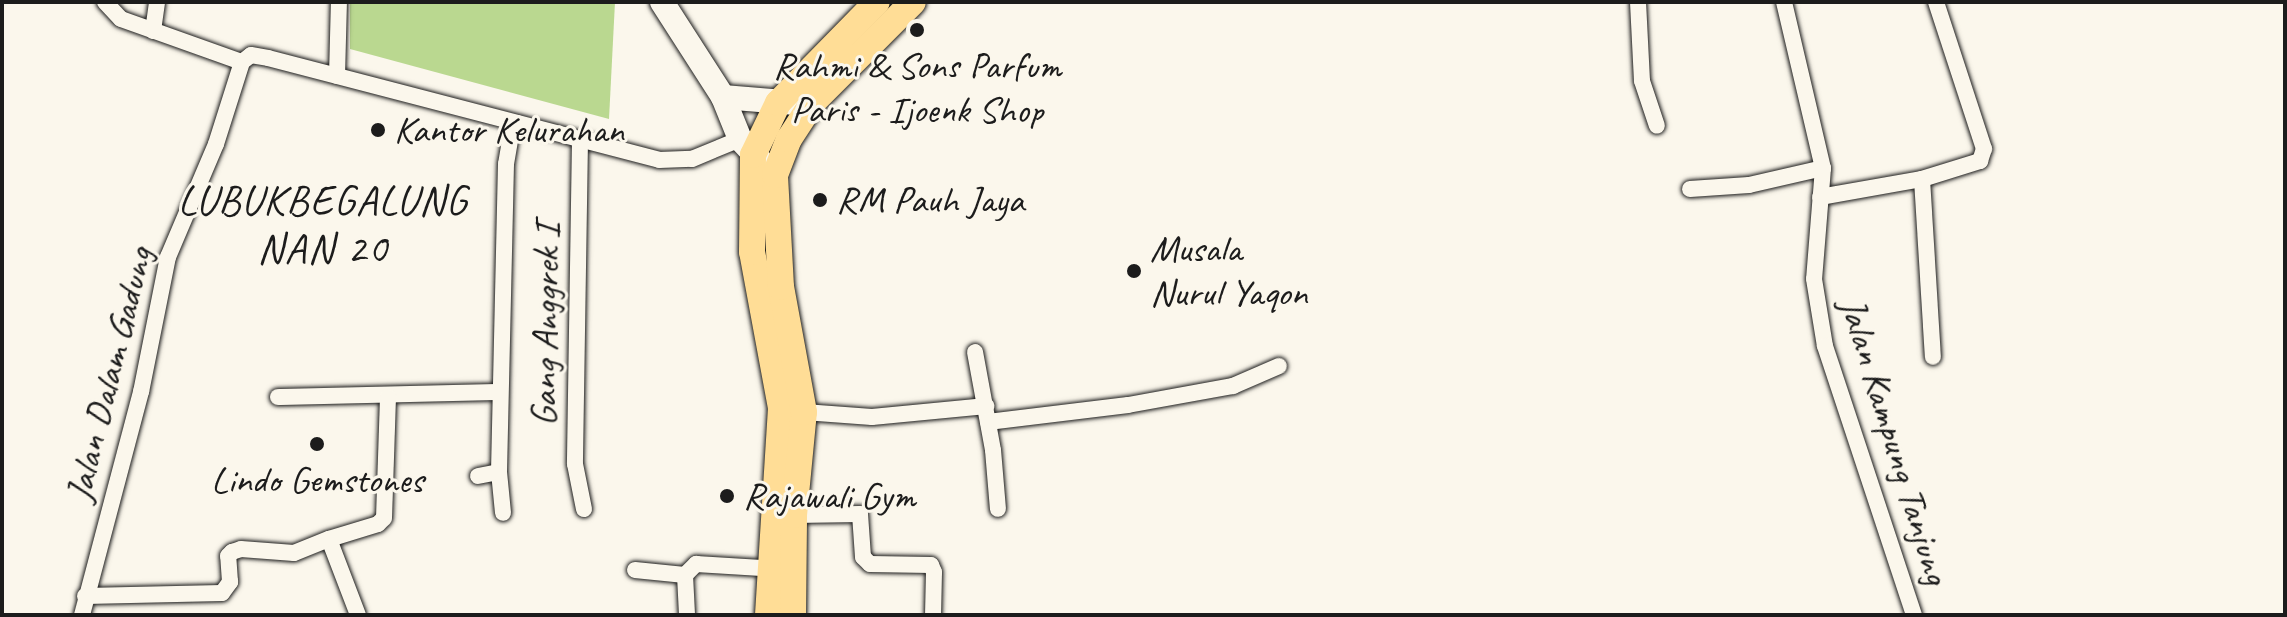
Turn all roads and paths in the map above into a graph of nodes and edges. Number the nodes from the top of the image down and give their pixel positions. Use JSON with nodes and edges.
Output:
{"nodes":[{"id":1,"x":105,"y":2,"type":"edge"},
{"id":2,"x":157,"y":2,"type":"edge"},
{"id":3,"x":339,"y":2,"type":"edge"},
{"id":4,"x":662,"y":2,"type":"edge"},
{"id":5,"x":877,"y":2,"type":"edge"},
{"id":6,"x":913,"y":2,"type":"edge"},
{"id":7,"x":1638,"y":2,"type":"edge"},
{"id":8,"x":1784,"y":2,"type":"edge"},
{"id":9,"x":1936,"y":2,"type":"edge"},
{"id":10,"x":153,"y":31,"type":"junction"},
{"id":11,"x":242,"y":62,"type":"junction"},
{"id":12,"x":337,"y":76,"type":"junction"},
{"id":13,"x":723,"y":97,"type":"junction"},
{"id":14,"x":813,"y":102,"type":"junction"},
{"id":15,"x":778,"y":103,"type":"junction"},
{"id":16,"x":513,"y":123,"type":"junction"},
{"id":17,"x":1657,"y":126,"type":"dead end"},
{"id":18,"x":580,"y":140,"type":"junction"},
{"id":19,"x":746,"y":147,"type":"junction"},
{"id":20,"x":1823,"y":168,"type":"junction"},
{"id":21,"x":775,"y":175,"type":"junction"},
{"id":22,"x":1922,"y":179,"type":"junction"},
{"id":23,"x":1690,"y":189,"type":"dead end"},
{"id":24,"x":1820,"y":197,"type":"junction"},
{"id":25,"x":975,"y":352,"type":"dead end"},
{"id":26,"x":1933,"y":357,"type":"dead end"},
{"id":27,"x":1279,"y":366,"type":"dead end"},
{"id":28,"x":499,"y":392,"type":"junction"},
{"id":29,"x":278,"y":397,"type":"dead end"},
{"id":30,"x":388,"y":397,"type":"junction"},
{"id":31,"x":804,"y":412,"type":"junction"},
{"id":32,"x":987,"y":414,"type":"junction"},
{"id":33,"x":499,"y":472,"type":"junction"},
{"id":34,"x":478,"y":476,"type":"dead end"},
{"id":35,"x":584,"y":509,"type":"dead end"},
{"id":36,"x":998,"y":509,"type":"dead end"},
{"id":37,"x":503,"y":513,"type":"dead end"},
{"id":38,"x":794,"y":515,"type":"junction"},
{"id":39,"x":329,"y":539,"type":"junction"},
{"id":40,"x":780,"y":569,"type":"junction"},
{"id":41,"x":635,"y":570,"type":"dead end"},
{"id":42,"x":685,"y":575,"type":"junction"},
{"id":43,"x":85,"y":596,"type":"junction"},
{"id":44,"x":82,"y":615,"type":"edge"},
{"id":45,"x":358,"y":615,"type":"edge"},
{"id":46,"x":687,"y":615,"type":"edge"},
{"id":47,"x":768,"y":615,"type":"edge"},
{"id":48,"x":793,"y":615,"type":"edge"},
{"id":49,"x":933,"y":615,"type":"edge"},
{"id":50,"x":1914,"y":615,"type":"edge"}],
"edges":[{"from":1,"to":10,"type":"street"},
{"from":2,"to":10,"type":"street"},
{"from":3,"to":12,"type":"street"},
{"from":4,"to":13,"type":"main road"},
{"from":5,"to":15,"type":"main road"},
{"from":6,"to":14,"type":"main road"},
{"from":7,"to":17,"type":"street"},
{"from":8,"to":20,"type":"street","name":"Jalan Kampung Tanjung"},
{"from":9,"to":22,"type":"street"},
{"from":10,"to":11,"type":"street"},
{"from":11,"to":12,"type":"street"},
{"from":11,"to":43,"type":"street","name":"Jalan Dalam Gadung"},
{"from":12,"to":16,"type":"street"},
{"from":13,"to":15,"type":"main road"},
{"from":13,"to":19,"type":"main road"},
{"from":14,"to":15,"type":"main road"},
{"from":14,"to":21,"type":"main road"},
{"from":15,"to":19,"type":"main road"},
{"from":16,"to":18,"type":"street"},
{"from":16,"to":28,"type":"street"},
{"from":18,"to":19,"type":"street"},
{"from":18,"to":35,"type":"street","name":"Gang Anggrek I"},
{"from":19,"to":21,"type":"main road"},
{"from":19,"to":40,"type":"main road"},
{"from":20,"to":23,"type":"street"},
{"from":20,"to":24,"type":"street","name":"Jalan Kampung Tanjung"},
{"from":21,"to":31,"type":"main road"},
{"from":22,"to":24,"type":"street"},
{"from":22,"to":26,"type":"street"},
{"from":24,"to":50,"type":"street","name":"Jalan Kampung Tanjung"},
{"from":25,"to":32,"type":"street"},
{"from":27,"to":32,"type":"street"},
{"from":28,"to":30,"type":"street"},
{"from":28,"to":33,"type":"street"},
{"from":29,"to":30,"type":"street"},
{"from":30,"to":39,"type":"street"},
{"from":31,"to":32,"type":"street"},
{"from":31,"to":38,"type":"main road"},
{"from":32,"to":36,"type":"street"},
{"from":33,"to":34,"type":"street"},
{"from":33,"to":37,"type":"street"},
{"from":38,"to":40,"type":"main road"},
{"from":38,"to":49,"type":"street"},
{"from":39,"to":43,"type":"street"},
{"from":39,"to":45,"type":"street"},
{"from":40,"to":42,"type":"street"},
{"from":40,"to":47,"type":"main road"},
{"from":40,"to":48,"type":"main road"},
{"from":41,"to":42,"type":"street"},
{"from":42,"to":46,"type":"street"},
{"from":43,"to":44,"type":"street","name":"Jalan Dalam Gadung"}]}
